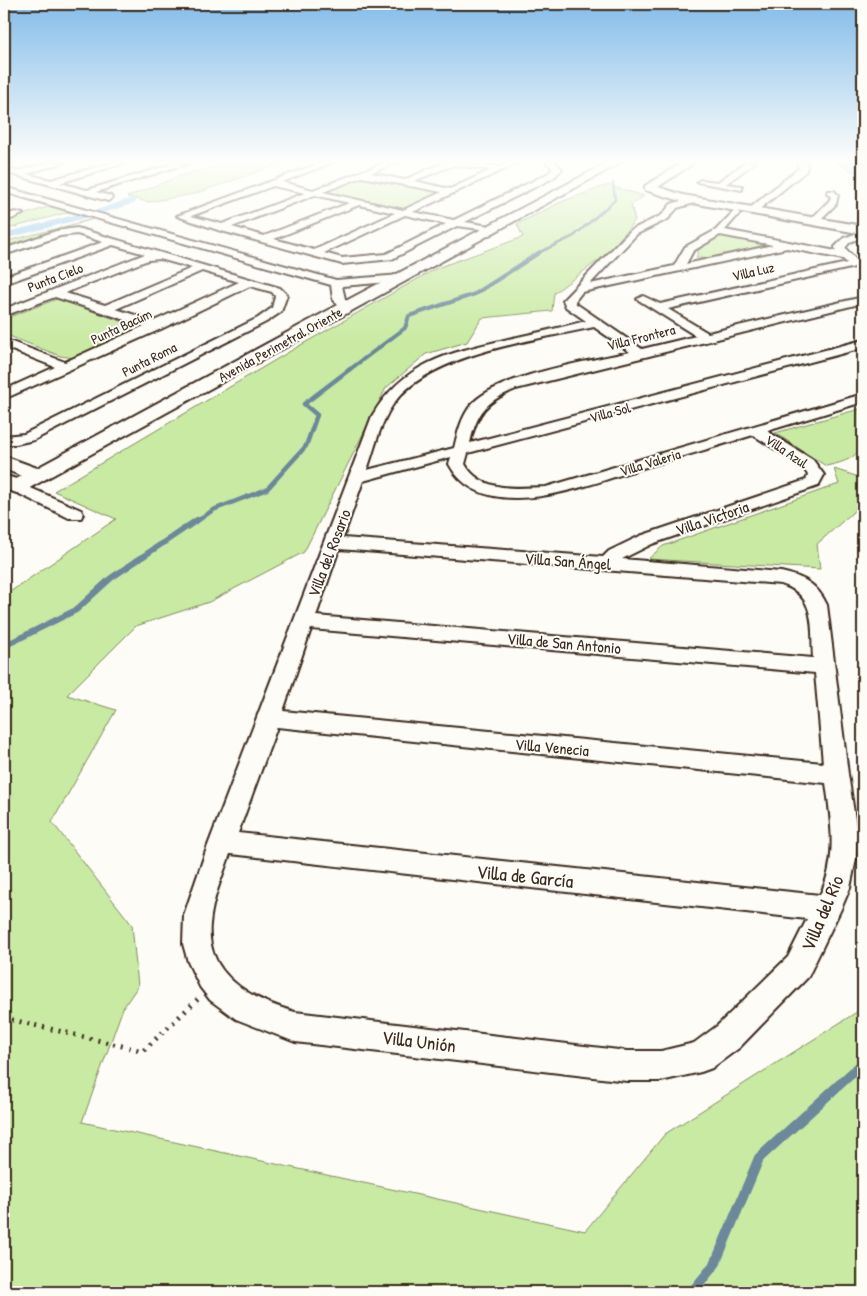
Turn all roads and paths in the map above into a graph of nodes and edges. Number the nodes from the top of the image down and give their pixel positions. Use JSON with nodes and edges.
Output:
{"nodes":[{"id":1,"x":124,"y":222,"type":"edge"},
{"id":2,"x":203,"y":222,"type":"edge"},
{"id":3,"x":235,"y":222,"type":"edge"},
{"id":4,"x":307,"y":222,"type":"edge"},
{"id":5,"x":383,"y":222,"type":"edge"},
{"id":6,"x":505,"y":222,"type":"edge"},
{"id":7,"x":653,"y":222,"type":"edge"},
{"id":8,"x":727,"y":222,"type":"edge"},
{"id":9,"x":792,"y":222,"type":"edge"},
{"id":10,"x":819,"y":222,"type":"edge"},
{"id":11,"x":450,"y":223,"type":"joint"},
{"id":12,"x":221,"y":228,"type":"junction"},
{"id":13,"x":489,"y":231,"type":"junction"},
{"id":14,"x":719,"y":232,"type":"junction"},
{"id":15,"x":862,"y":234,"type":"edge"},
{"id":16,"x":182,"y":239,"type":"junction"},
{"id":17,"x":265,"y":239,"type":"junction"},
{"id":18,"x":115,"y":241,"type":"junction"},
{"id":19,"x":196,"y":243,"type":"junction"},
{"id":20,"x":788,"y":245,"type":"junction"},
{"id":21,"x":4,"y":252,"type":"edge"},
{"id":22,"x":315,"y":253,"type":"junction"},
{"id":23,"x":153,"y":255,"type":"junction"},
{"id":24,"x":844,"y":256,"type":"junction"},
{"id":25,"x":201,"y":268,"type":"junction"},
{"id":26,"x":859,"y":268,"type":"edge"},
{"id":27,"x":678,"y":269,"type":"junction"},
{"id":28,"x":401,"y":278,"type":"junction"},
{"id":29,"x":4,"y":281,"type":"edge"},
{"id":30,"x":249,"y":282,"type":"junction"},
{"id":31,"x":336,"y":283,"type":"junction"},
{"id":32,"x":578,"y":290,"type":"junction"},
{"id":33,"x":55,"y":293,"type":"junction"},
{"id":34,"x":643,"y":300,"type":"dead end"},
{"id":35,"x":863,"y":300,"type":"edge"},
{"id":36,"x":345,"y":307,"type":"junction"},
{"id":37,"x":658,"y":308,"type":"junction"},
{"id":38,"x":106,"y":309,"type":"junction"},
{"id":39,"x":4,"y":313,"type":"edge"},
{"id":40,"x":595,"y":322,"type":"junction"},
{"id":41,"x":157,"y":326,"type":"junction"},
{"id":42,"x":705,"y":337,"type":"junction"},
{"id":43,"x":863,"y":344,"type":"edge"},
{"id":44,"x":7,"y":346,"type":"edge"},
{"id":45,"x":640,"y":352,"type":"junction"},
{"id":46,"x":67,"y":367,"type":"junction"},
{"id":47,"x":4,"y":395,"type":"edge"},
{"id":48,"x":863,"y":398,"type":"edge"},
{"id":49,"x":756,"y":430,"type":"junction"},
{"id":50,"x":10,"y":440,"type":"edge"},
{"id":51,"x":461,"y":451,"type":"junction"},
{"id":52,"x":4,"y":462,"type":"edge"},
{"id":53,"x":37,"y":475,"type":"junction"},
{"id":54,"x":816,"y":475,"type":"joint"},
{"id":55,"x":356,"y":478,"type":"junction"},
{"id":56,"x":10,"y":484,"type":"edge"},
{"id":57,"x":75,"y":514,"type":"dead end"},
{"id":58,"x":334,"y":543,"type":"junction"},
{"id":59,"x":607,"y":564,"type":"junction"},
{"id":60,"x":800,"y":583,"type":"joint"},
{"id":61,"x":303,"y":622,"type":"junction"},
{"id":62,"x":825,"y":666,"type":"junction"},
{"id":63,"x":269,"y":718,"type":"junction"},
{"id":64,"x":836,"y":774,"type":"junction"},
{"id":65,"x":222,"y":842,"type":"junction"},
{"id":66,"x":828,"y":909,"type":"junction"},
{"id":67,"x":197,"y":921,"type":"joint"},
{"id":68,"x":215,"y":983,"type":"junction"},
{"id":69,"x":4,"y":1018,"type":"edge"},
{"id":70,"x":701,"y":1057,"type":"joint"}],
"edges":[{"from":1,"to":16,"type":"street"},
{"from":2,"to":12,"type":"street"},
{"from":3,"to":12,"type":"street"},
{"from":4,"to":17,"type":"street"},
{"from":5,"to":22,"type":"street"},
{"from":6,"to":13,"type":"street","name":"Avenida Perimetral Oriente"},
{"from":7,"to":32,"type":"street"},
{"from":8,"to":14,"type":"street"},
{"from":9,"to":15,"type":"street"},
{"from":10,"to":15,"type":"street"},
{"from":11,"to":13,"type":"street"},
{"from":11,"to":22,"type":"street"},
{"from":12,"to":17,"type":"street"},
{"from":13,"to":28,"type":"street","name":"Avenida Perimetral Oriente"},
{"from":14,"to":20,"type":"street"},
{"from":14,"to":27,"type":"street"},
{"from":15,"to":24,"type":"street"},
{"from":16,"to":19,"type":"street"},
{"from":16,"to":23,"type":"street","name":"Punta Cielo"},
{"from":17,"to":22,"type":"street"},
{"from":18,"to":21,"type":"street"},
{"from":18,"to":23,"type":"street"},
{"from":18,"to":29,"type":"street"},
{"from":19,"to":23,"type":"street","name":"Punta Cielo"},
{"from":19,"to":31,"type":"street"},
{"from":20,"to":24,"type":"street"},
{"from":20,"to":27,"type":"street"},
{"from":23,"to":25,"type":"street"},
{"from":23,"to":33,"type":"street","name":"Punta Cielo"},
{"from":24,"to":26,"type":"street"},
{"from":25,"to":30,"type":"street"},
{"from":25,"to":38,"type":"street"},
{"from":26,"to":37,"type":"street","name":"Villa Luz"},
{"from":27,"to":32,"type":"street"},
{"from":28,"to":31,"type":"street"},
{"from":28,"to":36,"type":"street","name":"Avenida Perimetral Oriente"},
{"from":30,"to":41,"type":"street","name":"Punta Bacúm"},
{"from":30,"to":50,"type":"street","name":"Punta Roma"},
{"from":31,"to":36,"type":"street"},
{"from":32,"to":40,"type":"street"},
{"from":33,"to":38,"type":"street"},
{"from":33,"to":39,"type":"street","name":"Punta Cielo"},
{"from":34,"to":37,"type":"street"},
{"from":35,"to":42,"type":"street","name":"Villa Frontera"},
{"from":36,"to":53,"type":"street","name":"Avenida Perimetral Oriente"},
{"from":37,"to":42,"type":"street"},
{"from":38,"to":41,"type":"street"},
{"from":40,"to":45,"type":"street"},
{"from":40,"to":55,"type":"street","name":"Villa del Rosario"},
{"from":41,"to":46,"type":"street","name":"Punta Bacúm"},
{"from":42,"to":45,"type":"street","name":"Villa Frontera"},
{"from":43,"to":51,"type":"street","name":"Villa Sol"},
{"from":44,"to":46,"type":"street"},
{"from":45,"to":51,"type":"street","name":"Villa Frontera"},
{"from":46,"to":47,"type":"street","name":"Punta Bacúm"},
{"from":48,"to":49,"type":"street","name":"Villa Valeria"},
{"from":49,"to":51,"type":"street","name":"Villa Valeria"},
{"from":49,"to":54,"type":"street","name":"Villa Azul"},
{"from":51,"to":55,"type":"street","name":"Villa Sol"},
{"from":52,"to":53,"type":"street"},
{"from":53,"to":56,"type":"street","name":"Avenida Perimetral Oriente"},
{"from":54,"to":59,"type":"street","name":"Villa Victoria"},
{"from":55,"to":58,"type":"street","name":"Villa del Rosario"},
{"from":56,"to":57,"type":"street"},
{"from":58,"to":59,"type":"street","name":"Villa San Ángel"},
{"from":58,"to":61,"type":"street","name":"Villa del Rosario"},
{"from":59,"to":60,"type":"street","name":"Villa San Ángel"},
{"from":60,"to":62,"type":"street","name":"Villa del Río"},
{"from":61,"to":62,"type":"street","name":"Villa de San Antonio"},
{"from":61,"to":63,"type":"street","name":"Villa del Rosario"},
{"from":62,"to":64,"type":"street","name":"Villa del Río"},
{"from":63,"to":64,"type":"street","name":"Villa Venecia"},
{"from":63,"to":65,"type":"street","name":"Villa del Rosario"},
{"from":64,"to":66,"type":"street","name":"Villa del Río"},
{"from":65,"to":66,"type":"street","name":"Villa de García"},
{"from":65,"to":67,"type":"street","name":"Villa del Rosario"},
{"from":66,"to":70,"type":"street","name":"Villa del Río"},
{"from":67,"to":68,"type":"street","name":"Villa Unión"},
{"from":68,"to":69,"type":"path"},
{"from":68,"to":70,"type":"street","name":"Villa Unión"}]}
